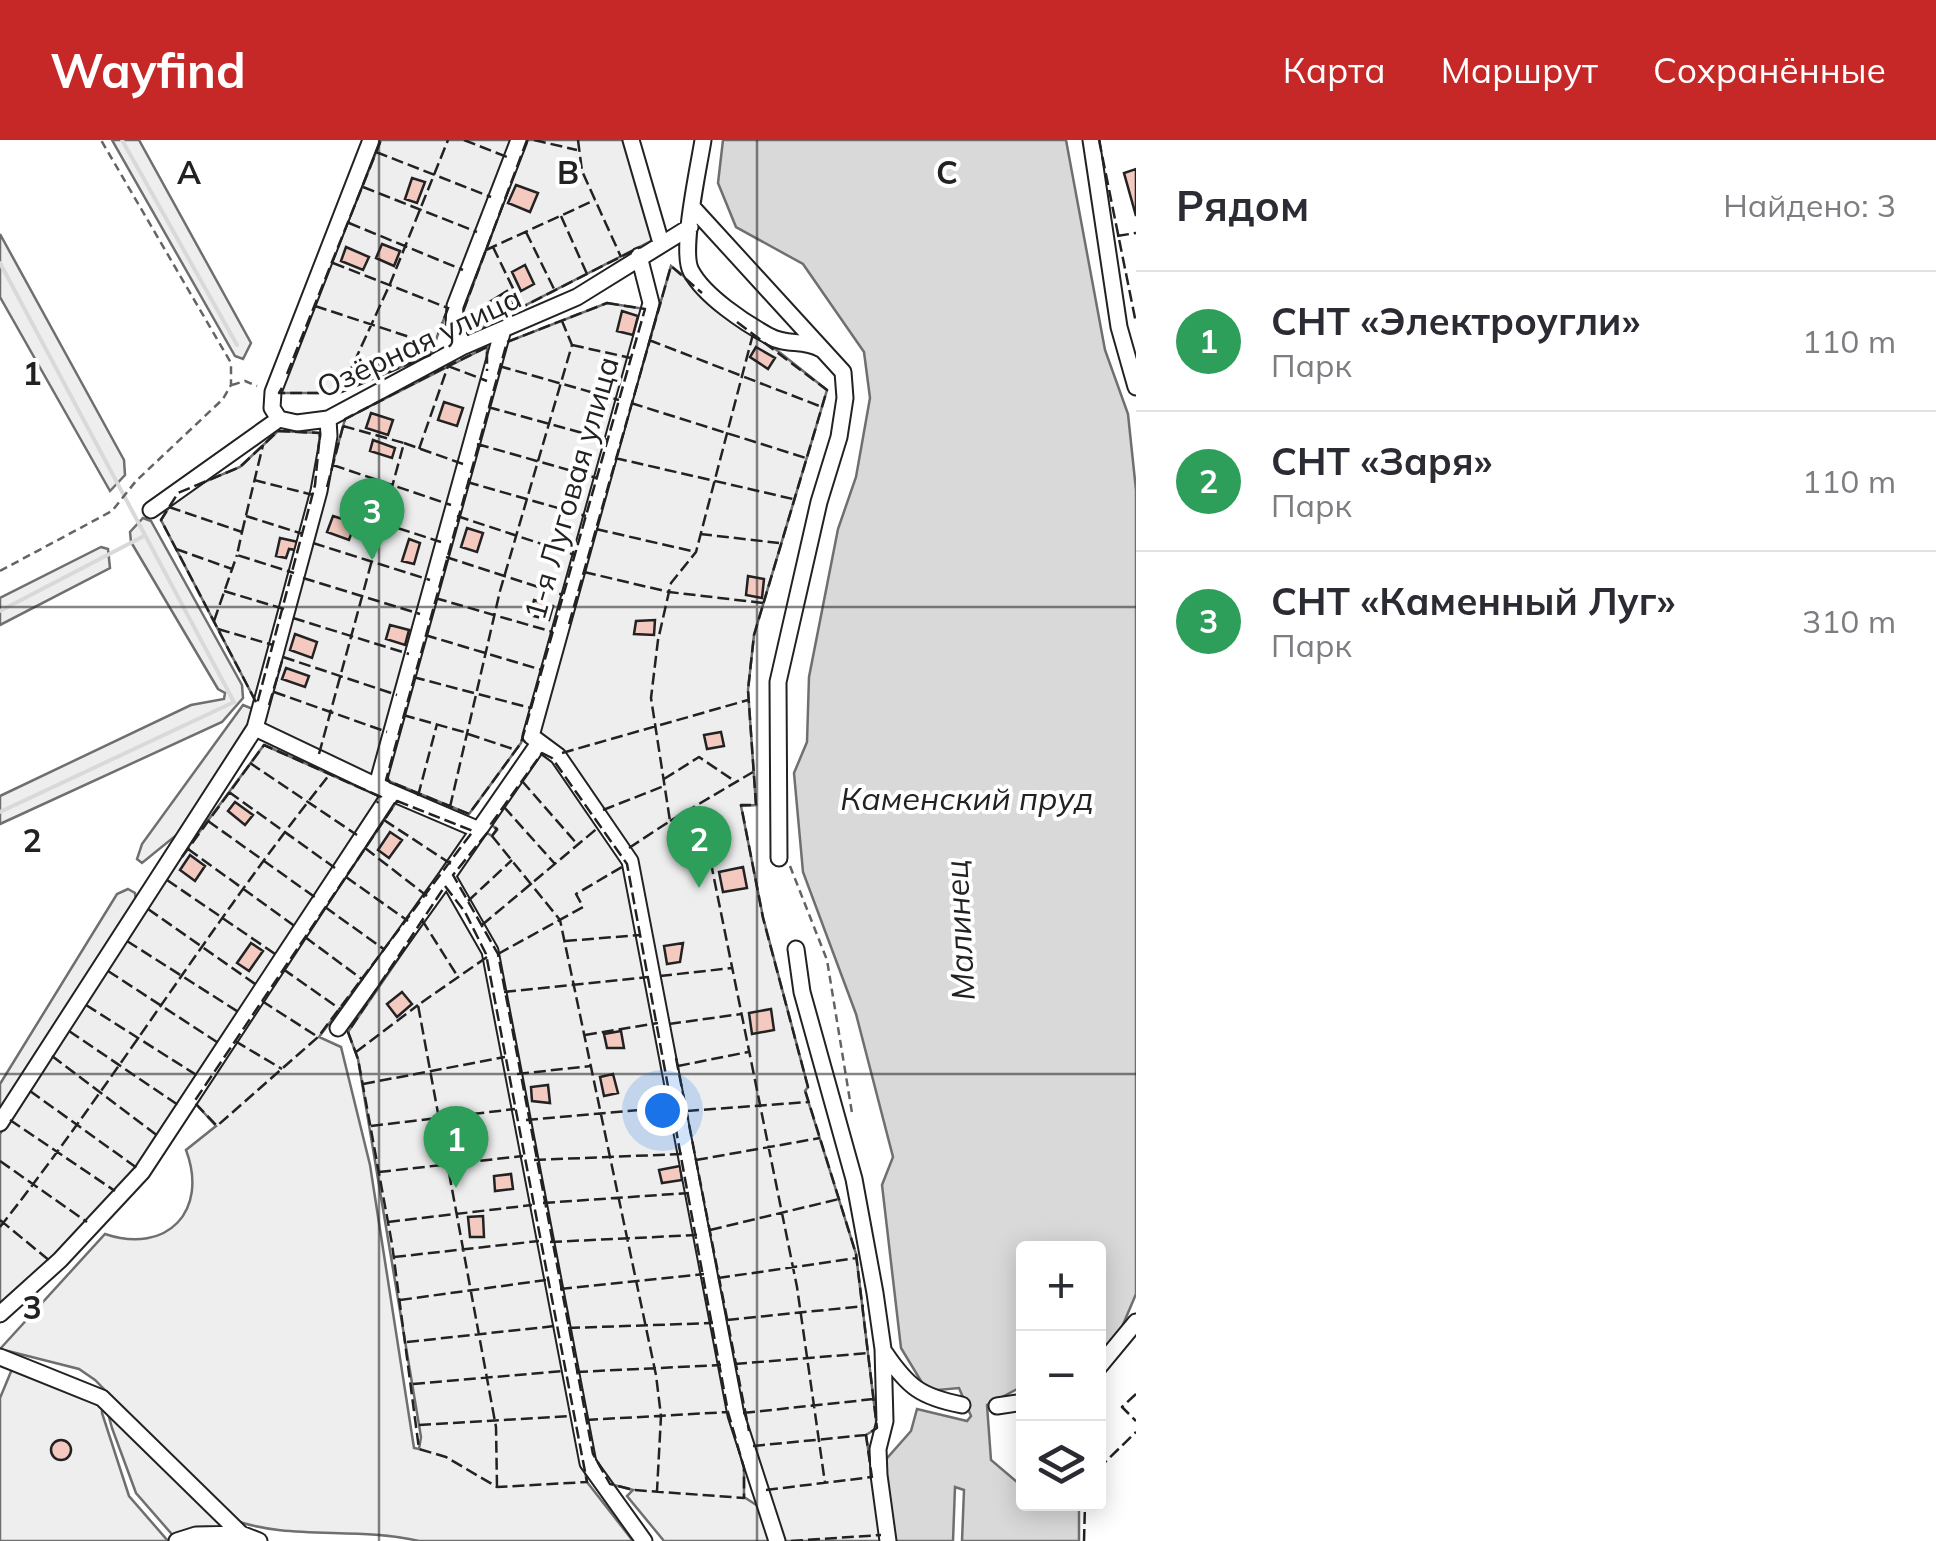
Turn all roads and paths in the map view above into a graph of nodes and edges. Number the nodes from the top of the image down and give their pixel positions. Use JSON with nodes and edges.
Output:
{"nodes":[{"id":1,"x":101,"y":140,"type":"edge"},
{"id":2,"x":370,"y":140,"type":"edge"},
{"id":3,"x":519,"y":140,"type":"edge"},
{"id":4,"x":631,"y":140,"type":"edge"},
{"id":5,"x":703,"y":140,"type":"edge"},
{"id":6,"x":1090,"y":140,"type":"edge"},
{"id":7,"x":694,"y":209,"type":"junction"},
{"id":8,"x":690,"y":226,"type":"junction"},
{"id":9,"x":660,"y":243,"type":"junction"},
{"id":10,"x":639,"y":256,"type":"junction"},
{"id":11,"x":502,"y":333,"type":"junction"},
{"id":12,"x":464,"y":346,"type":"junction"},
{"id":13,"x":834,"y":357,"type":"junction"},
{"id":14,"x":231,"y":385,"type":"junction"},
{"id":15,"x":1136,"y":388,"type":"edge"},
{"id":16,"x":273,"y":392,"type":"junction"},
{"id":17,"x":279,"y":419,"type":"junction"},
{"id":18,"x":328,"y":419,"type":"junction"},
{"id":19,"x":151,"y":510,"type":"dead end"},
{"id":20,"x":0,"y":571,"type":"edge"},
{"id":21,"x":256,"y":728,"type":"junction"},
{"id":22,"x":535,"y":740,"type":"junction"},
{"id":23,"x":387,"y":791,"type":"junction"},
{"id":24,"x":479,"y":830,"type":"junction"},
{"id":25,"x":784,"y":855,"type":"joint"},
{"id":26,"x":447,"y":876,"type":"junction"},
{"id":27,"x":796,"y":949,"type":"dead end"},
{"id":28,"x":338,"y":1028,"type":"dead end"},
{"id":29,"x":0,"y":1123,"type":"edge"},
{"id":30,"x":854,"y":1126,"type":"dead end"},
{"id":31,"x":0,"y":1314,"type":"edge"},
{"id":32,"x":1136,"y":1322,"type":"edge"},
{"id":33,"x":883,"y":1349,"type":"junction"},
{"id":34,"x":0,"y":1357,"type":"edge"},
{"id":35,"x":1106,"y":1358,"type":"edge"},
{"id":36,"x":1016,"y":1403,"type":"edge"},
{"id":37,"x":962,"y":1405,"type":"dead end"},
{"id":38,"x":997,"y":1406,"type":"dead end"},
{"id":39,"x":241,"y":1534,"type":"junction"},
{"id":40,"x":177,"y":1541,"type":"edge"},
{"id":41,"x":259,"y":1541,"type":"edge"},
{"id":42,"x":644,"y":1541,"type":"edge"},
{"id":43,"x":777,"y":1541,"type":"edge"},
{"id":44,"x":888,"y":1541,"type":"edge"}],
"edges":[{"from":1,"to":14,"type":"path"},
{"from":2,"to":16,"type":"street"},
{"from":3,"to":12,"type":"street"},
{"from":4,"to":9,"type":"street"},
{"from":5,"to":7,"type":"street"},
{"from":6,"to":15,"type":"street"},
{"from":7,"to":8,"type":"street"},
{"from":7,"to":13,"type":"street"},
{"from":8,"to":9,"type":"street","name":"Озёрная улица"},
{"from":8,"to":13,"type":"street"},
{"from":9,"to":10,"type":"street","name":"Озёрная улица"},
{"from":10,"to":11,"type":"street","name":"Озёрная улица"},
{"from":10,"to":22,"type":"street","name":"1-я Луговая улица"},
{"from":11,"to":12,"type":"street","name":"Озёрная улица"},
{"from":11,"to":23,"type":"street"},
{"from":12,"to":18,"type":"street","name":"Озёрная улица"},
{"from":13,"to":25,"type":"street"},
{"from":14,"to":16,"type":"path"},
{"from":14,"to":20,"type":"path"},
{"from":16,"to":17,"type":"street"},
{"from":17,"to":18,"type":"street","name":"Озёрная улица"},
{"from":17,"to":19,"type":"street"},
{"from":18,"to":21,"type":"street"},
{"from":21,"to":23,"type":"street"},
{"from":21,"to":29,"type":"street"},
{"from":22,"to":24,"type":"street","name":"1-я Луговая улица"},
{"from":22,"to":43,"type":"street"},
{"from":23,"to":24,"type":"street"},
{"from":23,"to":31,"type":"street"},
{"from":24,"to":26,"type":"street","name":"1-я Луговая улица"},
{"from":25,"to":30,"type":"path"},
{"from":26,"to":28,"type":"street","name":"1-я Луговая улица"},
{"from":26,"to":42,"type":"street"},
{"from":27,"to":33,"type":"street"},
{"from":32,"to":35,"type":"street"},
{"from":33,"to":37,"type":"street"},
{"from":33,"to":44,"type":"street"},
{"from":34,"to":39,"type":"street"},
{"from":36,"to":38,"type":"street"},
{"from":39,"to":40,"type":"street"},
{"from":39,"to":41,"type":"street"}]}
